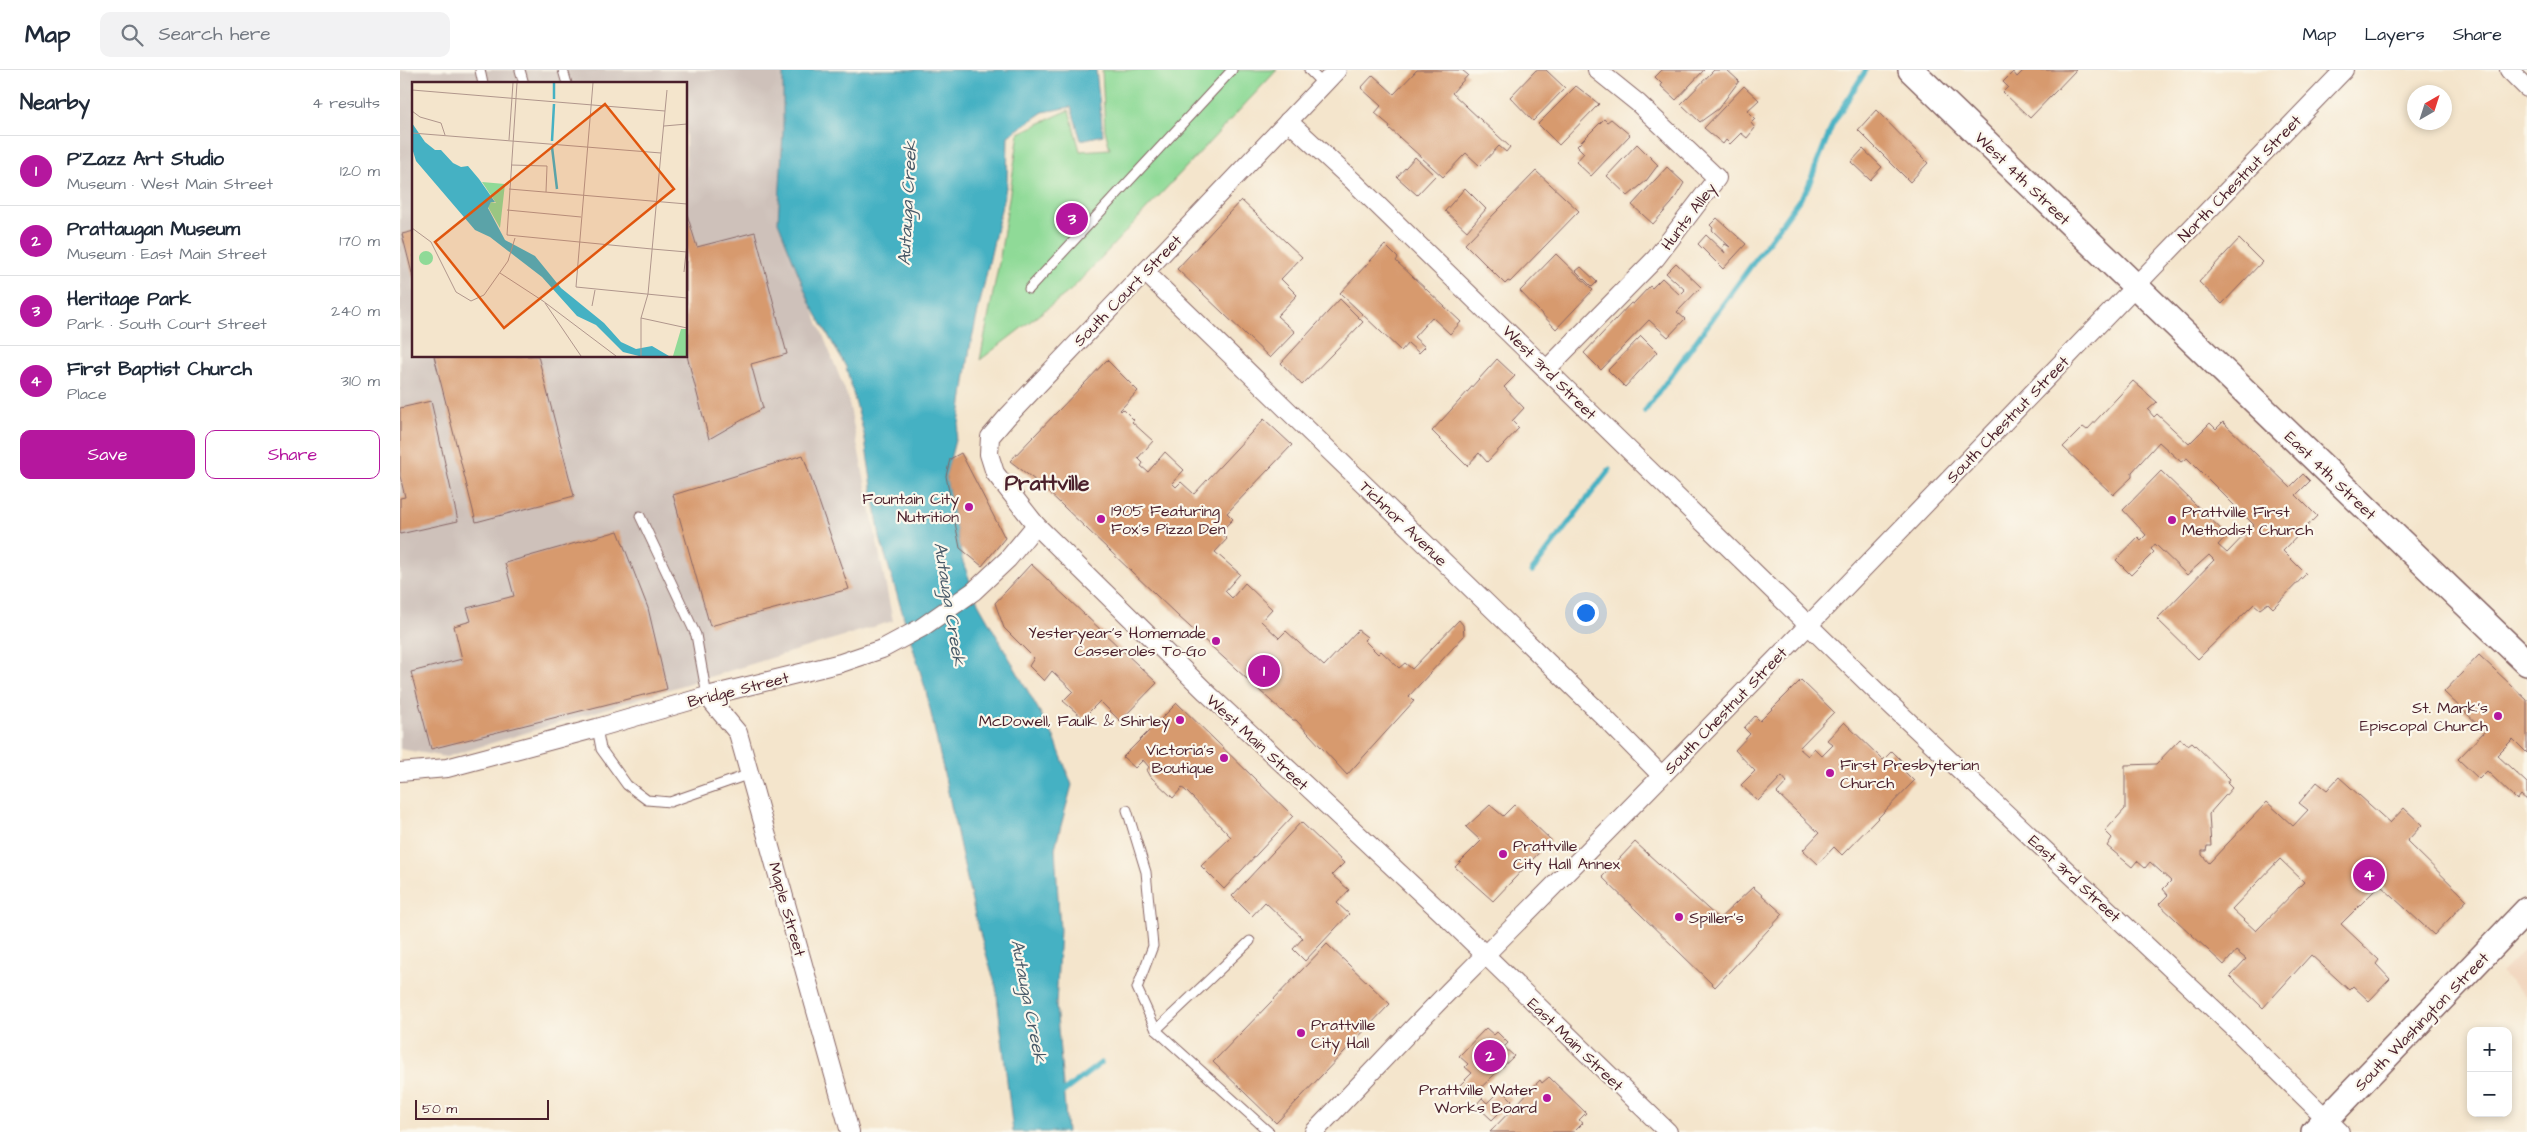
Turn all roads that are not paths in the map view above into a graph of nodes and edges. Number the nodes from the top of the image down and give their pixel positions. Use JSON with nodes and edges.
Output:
{"nodes":[{"id":1,"x":1232,"y":70,"type":"edge"},
{"id":2,"x":1309,"y":70,"type":"edge"},
{"id":3,"x":1337,"y":70,"type":"edge"},
{"id":4,"x":1597,"y":70,"type":"edge"},
{"id":5,"x":1911,"y":70,"type":"edge"},
{"id":6,"x":2344,"y":70,"type":"edge"},
{"id":7,"x":2509,"y":70,"type":"edge"},
{"id":8,"x":1323,"y":84,"type":"junction"},
{"id":9,"x":2527,"y":88,"type":"edge"},
{"id":10,"x":1288,"y":121,"type":"junction"},
{"id":11,"x":1144,"y":272,"type":"junction"},
{"id":12,"x":2134,"y":286,"type":"junction"},
{"id":13,"x":1029,"y":289,"type":"dead end"},
{"id":14,"x":1546,"y":370,"type":"junction"},
{"id":15,"x":640,"y":516,"type":"dead end"},
{"id":16,"x":1036,"y":525,"type":"junction"},
{"id":17,"x":1809,"y":626,"type":"junction"},
{"id":18,"x":2527,"y":663,"type":"edge"},
{"id":19,"x":707,"y":696,"type":"junction"},
{"id":20,"x":597,"y":728,"type":"junction"},
{"id":21,"x":400,"y":772,"type":"edge"},
{"id":22,"x":750,"y":774,"type":"junction"},
{"id":23,"x":1661,"y":775,"type":"junction"},
{"id":24,"x":1127,"y":810,"type":"dead end"},
{"id":25,"x":2527,"y":910,"type":"edge"},
{"id":26,"x":1250,"y":941,"type":"dead end"},
{"id":27,"x":1484,"y":956,"type":"junction"},
{"id":28,"x":1156,"y":1030,"type":"junction"},
{"id":29,"x":2327,"y":1128,"type":"edge"},
{"id":30,"x":850,"y":1132,"type":"edge"},
{"id":31,"x":1269,"y":1132,"type":"edge"},
{"id":32,"x":1314,"y":1132,"type":"edge"},
{"id":33,"x":1668,"y":1132,"type":"edge"}],
"edges":[{"from":1,"to":13,"type":"lane"},
{"from":2,"to":8,"type":"lane"},
{"from":3,"to":8,"type":"street","name":"South Court Street"},
{"from":4,"to":14,"type":"street","name":"Hunts Alley"},
{"from":5,"to":12,"type":"main road","name":"West 4th Street"},
{"from":6,"to":12,"type":"street","name":"North Chestnut Street"},
{"from":7,"to":9,"type":"street"},
{"from":8,"to":10,"type":"street","name":"South Court Street"},
{"from":10,"to":11,"type":"street","name":"South Court Street"},
{"from":10,"to":14,"type":"street","name":"West 3rd Street"},
{"from":11,"to":16,"type":"street","name":"South Court Street"},
{"from":11,"to":23,"type":"street","name":"Tichnor Avenue"},
{"from":12,"to":17,"type":"street","name":"South Chestnut Street"},
{"from":12,"to":18,"type":"main road","name":"East 4th Street"},
{"from":14,"to":17,"type":"street","name":"West 3rd Street"},
{"from":15,"to":19,"type":"lane"},
{"from":16,"to":19,"type":"street","name":"Bridge Street"},
{"from":16,"to":27,"type":"street","name":"West Main Street"},
{"from":17,"to":23,"type":"street","name":"South Chestnut Street"},
{"from":17,"to":29,"type":"street","name":"East 3rd Street"},
{"from":19,"to":20,"type":"street","name":"Bridge Street"},
{"from":19,"to":22,"type":"street","name":"Maple Street"},
{"from":20,"to":21,"type":"street","name":"Bridge Street"},
{"from":20,"to":22,"type":"lane"},
{"from":22,"to":30,"type":"street","name":"Maple Street"},
{"from":23,"to":27,"type":"street","name":"South Chestnut Street"},
{"from":24,"to":28,"type":"lane"},
{"from":25,"to":29,"type":"main road","name":"South Washington Street"},
{"from":26,"to":28,"type":"lane"},
{"from":27,"to":32,"type":"street","name":"South Chestnut Street"},
{"from":27,"to":33,"type":"street","name":"East Main Street"},
{"from":28,"to":31,"type":"lane"}]}
